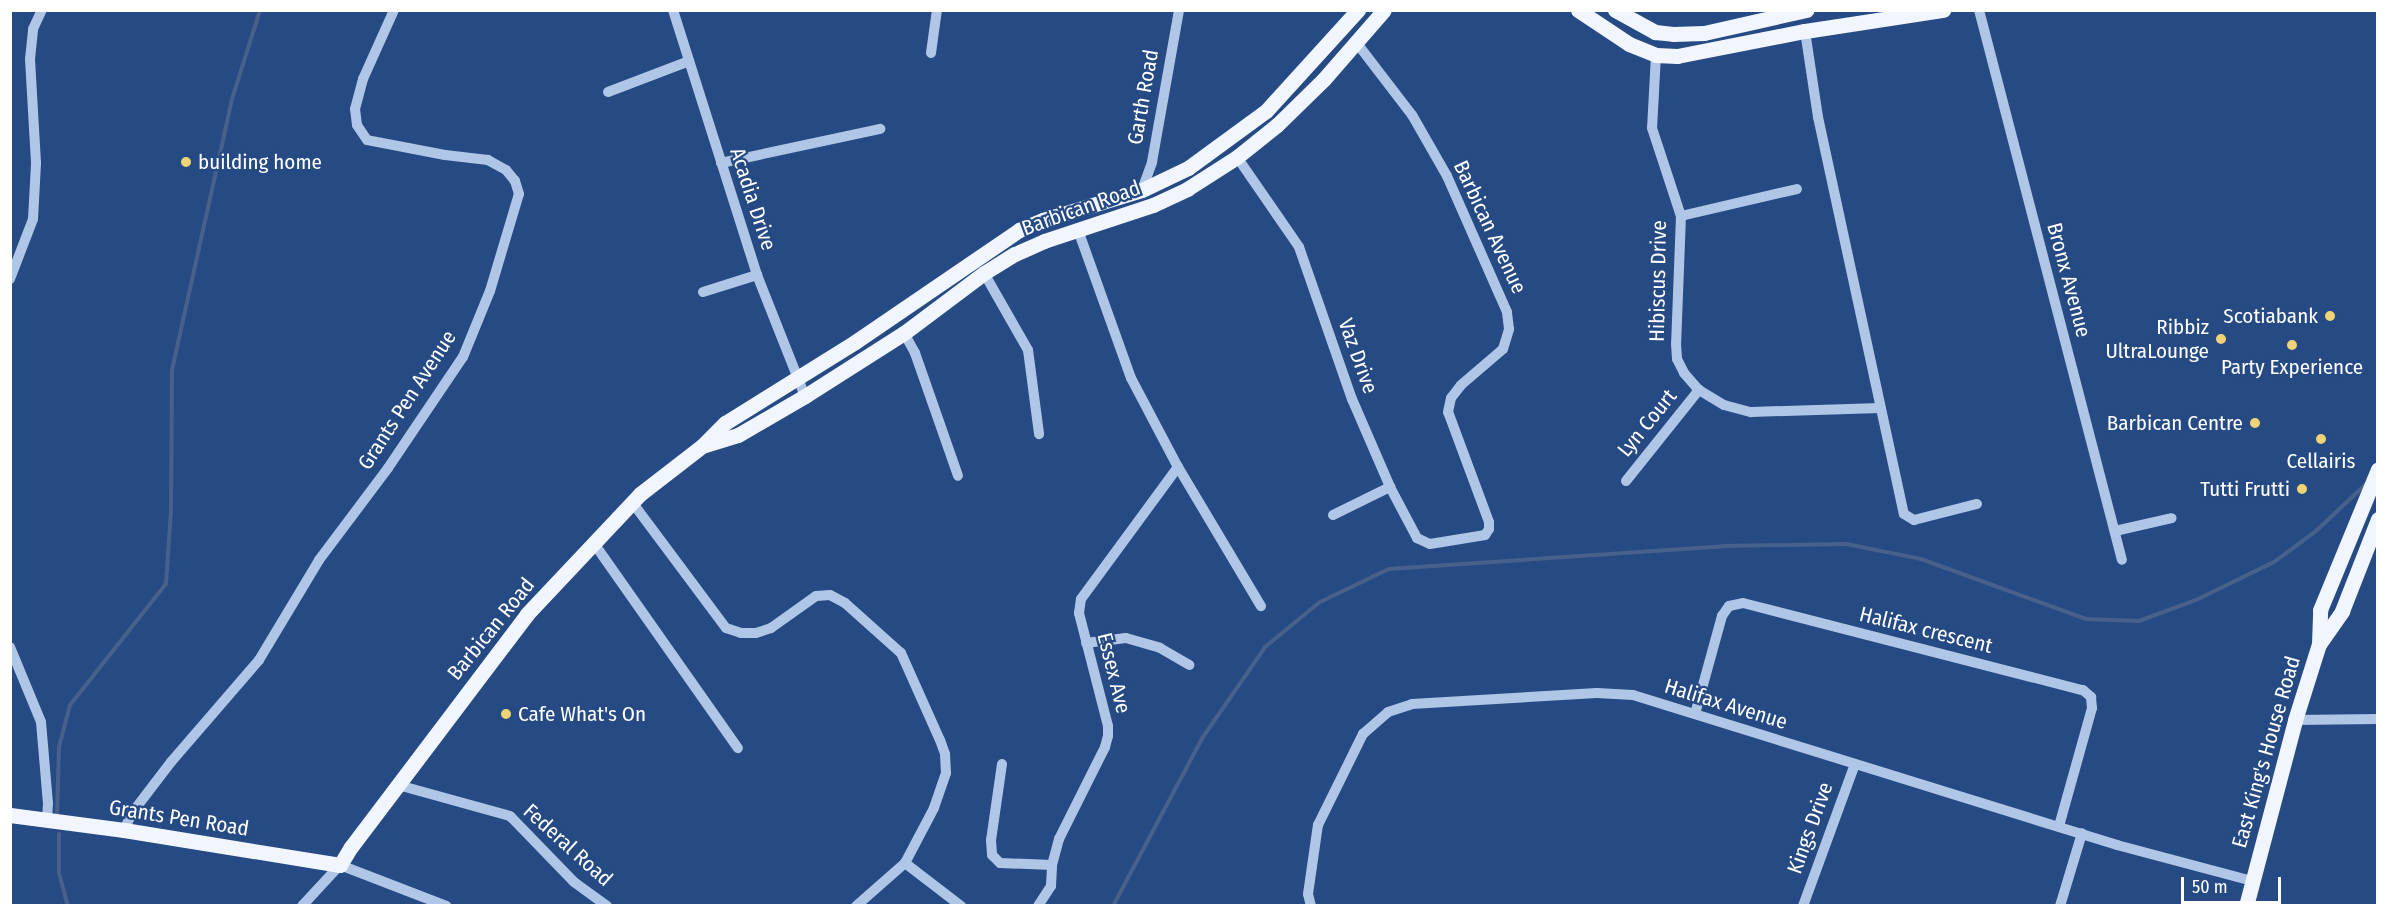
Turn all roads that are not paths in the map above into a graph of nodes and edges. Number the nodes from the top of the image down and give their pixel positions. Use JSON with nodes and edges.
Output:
{"nodes":[{"id":1,"x":42,"y":10,"type":"edge"},
{"id":2,"x":394,"y":10,"type":"edge"},
{"id":3,"x":672,"y":10,"type":"edge"},
{"id":4,"x":937,"y":10,"type":"edge"},
{"id":5,"x":1179,"y":10,"type":"edge"},
{"id":6,"x":1358,"y":10,"type":"edge"},
{"id":7,"x":1384,"y":10,"type":"edge"},
{"id":8,"x":1578,"y":10,"type":"edge"},
{"id":9,"x":1615,"y":10,"type":"edge"},
{"id":10,"x":1806,"y":10,"type":"edge"},
{"id":11,"x":1943,"y":10,"type":"edge"},
{"id":12,"x":1979,"y":10,"type":"edge"},
{"id":13,"x":1805,"y":31,"type":"junction"},
{"id":14,"x":1356,"y":42,"type":"junction"},
{"id":15,"x":931,"y":53,"type":"dead end"},
{"id":16,"x":1656,"y":55,"type":"junction"},
{"id":17,"x":689,"y":61,"type":"junction"},
{"id":18,"x":608,"y":92,"type":"dead end"},
{"id":19,"x":880,"y":129,"type":"dead end"},
{"id":20,"x":1237,"y":157,"type":"junction"},
{"id":21,"x":721,"y":163,"type":"junction"},
{"id":22,"x":1797,"y":189,"type":"dead end"},
{"id":23,"x":1142,"y":190,"type":"junction"},
{"id":24,"x":1681,"y":216,"type":"junction"},
{"id":25,"x":1078,"y":230,"type":"junction"},
{"id":26,"x":984,"y":273,"type":"junction"},
{"id":27,"x":757,"y":275,"type":"junction"},
{"id":28,"x":10,"y":279,"type":"edge"},
{"id":29,"x":703,"y":292,"type":"dead end"},
{"id":30,"x":904,"y":333,"type":"junction"},
{"id":31,"x":798,"y":379,"type":"junction"},
{"id":32,"x":1699,"y":390,"type":"junction"},
{"id":33,"x":805,"y":396,"type":"junction"},
{"id":34,"x":1880,"y":408,"type":"junction"},
{"id":35,"x":1039,"y":434,"type":"dead end"},
{"id":36,"x":702,"y":446,"type":"junction"},
{"id":37,"x":1178,"y":467,"type":"junction"},
{"id":38,"x":2378,"y":469,"type":"edge"},
{"id":39,"x":958,"y":476,"type":"dead end"},
{"id":40,"x":1626,"y":481,"type":"dead end"},
{"id":41,"x":1390,"y":487,"type":"junction"},
{"id":42,"x":632,"y":502,"type":"junction"},
{"id":43,"x":1977,"y":504,"type":"dead end"},
{"id":44,"x":1334,"y":515,"type":"dead end"},
{"id":45,"x":2172,"y":518,"type":"dead end"},
{"id":46,"x":2378,"y":519,"type":"edge"},
{"id":47,"x":2115,"y":531,"type":"junction"},
{"id":48,"x":1455,"y":540,"type":"joint"},
{"id":49,"x":593,"y":542,"type":"junction"},
{"id":50,"x":2122,"y":560,"type":"dead end"},
{"id":51,"x":1260,"y":606,"type":"dead end"},
{"id":52,"x":1086,"y":643,"type":"junction"},
{"id":53,"x":2319,"y":644,"type":"junction"},
{"id":54,"x":10,"y":647,"type":"edge"},
{"id":55,"x":1189,"y":665,"type":"dead end"},
{"id":56,"x":1695,"y":714,"type":"junction"},
{"id":57,"x":2378,"y":719,"type":"edge"},
{"id":58,"x":2295,"y":720,"type":"junction"},
{"id":59,"x":738,"y":748,"type":"dead end"},
{"id":60,"x":1002,"y":764,"type":"dead end"},
{"id":61,"x":1855,"y":765,"type":"junction"},
{"id":62,"x":398,"y":785,"type":"junction"},
{"id":63,"x":10,"y":815,"type":"edge"},
{"id":64,"x":47,"y":820,"type":"junction"},
{"id":65,"x":2059,"y":826,"type":"junction"},
{"id":66,"x":124,"y":830,"type":"junction"},
{"id":67,"x":2082,"y":833,"type":"junction"},
{"id":68,"x":905,"y":862,"type":"junction"},
{"id":69,"x":340,"y":865,"type":"junction"},
{"id":70,"x":1052,"y":866,"type":"junction"},
{"id":71,"x":2252,"y":881,"type":"junction"},
{"id":72,"x":302,"y":906,"type":"edge"},
{"id":73,"x":446,"y":906,"type":"edge"},
{"id":74,"x":607,"y":906,"type":"edge"},
{"id":75,"x":856,"y":906,"type":"edge"},
{"id":76,"x":961,"y":906,"type":"edge"},
{"id":77,"x":1038,"y":906,"type":"edge"},
{"id":78,"x":1311,"y":906,"type":"edge"},
{"id":79,"x":1803,"y":906,"type":"edge"},
{"id":80,"x":2061,"y":906,"type":"edge"},
{"id":81,"x":2246,"y":906,"type":"edge"}],
"edges":[{"from":1,"to":28,"type":"street"},
{"from":2,"to":66,"type":"street","name":"Grants Pen Avenue"},
{"from":3,"to":17,"type":"street","name":"Acadia Drive"},
{"from":4,"to":15,"type":"street"},
{"from":5,"to":23,"type":"street","name":"Garth Road"},
{"from":6,"to":23,"type":"main road","name":"Barbican Road"},
{"from":7,"to":14,"type":"main road","name":"Barbican Road"},
{"from":8,"to":16,"type":"main road"},
{"from":9,"to":10,"type":"main road"},
{"from":11,"to":13,"type":"main road"},
{"from":12,"to":47,"type":"street","name":"Bronx Avenue"},
{"from":13,"to":16,"type":"main road"},
{"from":13,"to":34,"type":"street"},
{"from":14,"to":20,"type":"main road","name":"Barbican Road"},
{"from":14,"to":48,"type":"street","name":"Barbican Avenue"},
{"from":16,"to":24,"type":"street","name":"Hibiscus Drive"},
{"from":17,"to":18,"type":"street"},
{"from":17,"to":21,"type":"street","name":"Acadia Drive"},
{"from":19,"to":21,"type":"street"},
{"from":20,"to":25,"type":"main road","name":"Barbican Road"},
{"from":20,"to":41,"type":"street","name":"Vaz Drive"},
{"from":21,"to":27,"type":"street","name":"Acadia Drive"},
{"from":22,"to":24,"type":"street"},
{"from":23,"to":31,"type":"main road","name":"Barbican Road"},
{"from":24,"to":32,"type":"street","name":"Hibiscus Drive"},
{"from":25,"to":26,"type":"main road","name":"Barbican Road"},
{"from":25,"to":37,"type":"street"},
{"from":26,"to":30,"type":"main road","name":"Barbican Road"},
{"from":26,"to":35,"type":"street"},
{"from":27,"to":29,"type":"street"},
{"from":27,"to":31,"type":"street","name":"Acadia Drive"},
{"from":30,"to":33,"type":"main road","name":"Barbican Road"},
{"from":30,"to":39,"type":"street"},
{"from":31,"to":33,"type":"street","name":"Acadia Drive"},
{"from":31,"to":36,"type":"main road","name":"Barbican Road"},
{"from":32,"to":34,"type":"street","name":"Hibiscus Drive"},
{"from":32,"to":40,"type":"street","name":"Lyn Court"},
{"from":33,"to":36,"type":"main road","name":"Barbican Road"},
{"from":34,"to":43,"type":"street"},
{"from":36,"to":42,"type":"main road","name":"Barbican Road"},
{"from":37,"to":51,"type":"street"},
{"from":37,"to":52,"type":"street","name":"Essex Ave"},
{"from":38,"to":53,"type":"main road","name":"East King's House Road"},
{"from":41,"to":44,"type":"street"},
{"from":41,"to":48,"type":"street","name":"Vaz Drive"},
{"from":42,"to":49,"type":"main road","name":"Barbican Road"},
{"from":42,"to":68,"type":"street"},
{"from":45,"to":47,"type":"street"},
{"from":46,"to":53,"type":"main road","name":"East King's House Road"},
{"from":47,"to":50,"type":"street","name":"Bronx Avenue"},
{"from":49,"to":59,"type":"street"},
{"from":49,"to":62,"type":"main road","name":"Barbican Road"},
{"from":52,"to":55,"type":"street"},
{"from":52,"to":70,"type":"street","name":"Essex Ave"},
{"from":53,"to":58,"type":"main road","name":"East King's House Road"},
{"from":54,"to":64,"type":"street"},
{"from":56,"to":61,"type":"street","name":"Halifax Avenue"},
{"from":56,"to":65,"type":"street","name":"Halifax crescent"},
{"from":56,"to":78,"type":"street","name":"Halifax Avenue"},
{"from":57,"to":58,"type":"street"},
{"from":58,"to":71,"type":"main road","name":"East King's House Road"},
{"from":60,"to":70,"type":"street"},
{"from":61,"to":65,"type":"street","name":"Halifax Avenue"},
{"from":61,"to":79,"type":"street","name":"Kings Drive"},
{"from":62,"to":69,"type":"main road","name":"Barbican Road"},
{"from":62,"to":74,"type":"street","name":"Federal Road"},
{"from":63,"to":64,"type":"main road","name":"Grants Pen Road"},
{"from":64,"to":66,"type":"main road","name":"Grants Pen Road"},
{"from":65,"to":67,"type":"street","name":"Halifax Avenue"},
{"from":66,"to":69,"type":"main road","name":"Grants Pen Road"},
{"from":67,"to":71,"type":"street","name":"Halifax Avenue"},
{"from":67,"to":80,"type":"street"},
{"from":68,"to":75,"type":"street"},
{"from":68,"to":76,"type":"street"},
{"from":69,"to":72,"type":"street"},
{"from":69,"to":73,"type":"street"},
{"from":70,"to":77,"type":"street","name":"Essex Ave"},
{"from":71,"to":81,"type":"main road","name":"East King's House Road"}]}
